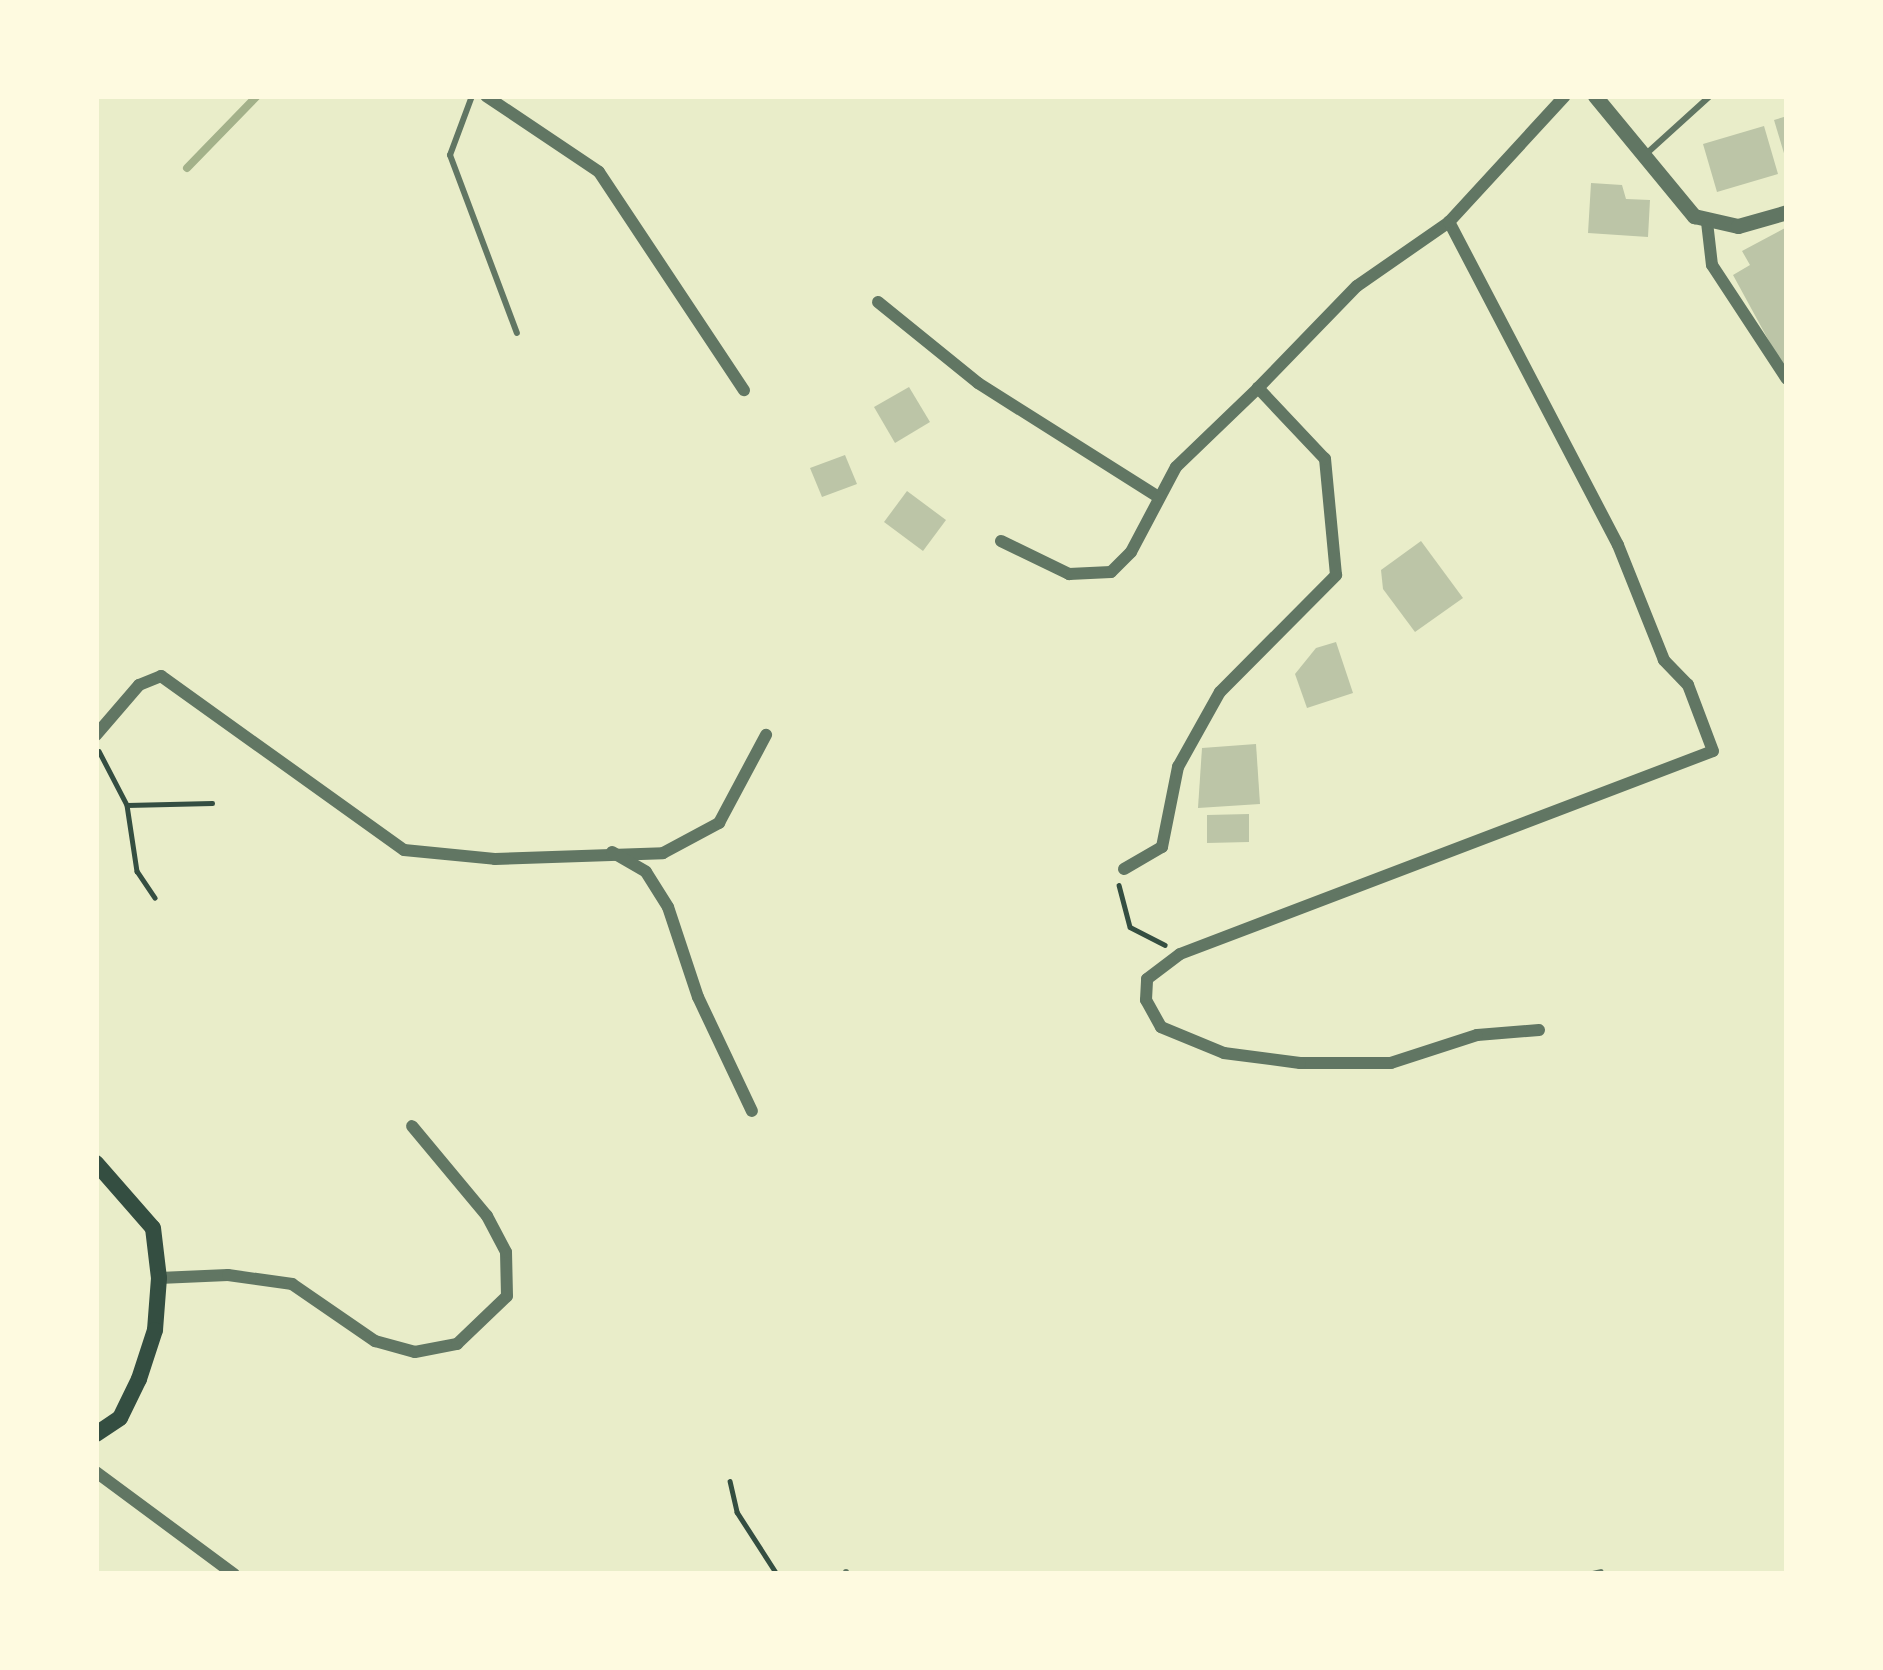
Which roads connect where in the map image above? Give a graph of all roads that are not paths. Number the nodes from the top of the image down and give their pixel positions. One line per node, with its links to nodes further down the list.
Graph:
1 (472, 96): 11 (lane)
2 (486, 96): 14 (street)
3 (1565, 96): 9 (street)
4 (1595, 96): 6 (street)
5 (1710, 96): 6 (lane)
6 (1643, 156): 8 (street)
7 (1787, 212): 8 (street)
8 (1707, 222): 12 (street)
9 (1449, 223): 13 (street); 21 (street)
10 (878, 302): 15 (street)
11 (517, 333)
12 (1787, 379)
13 (1258, 388): 15 (street); 20 (street)
14 (744, 390)
15 (1155, 495): 16 (street)
16 (1000, 542)
17 (96, 735): 19 (street)
18 (766, 735): 19 (street)
19 (611, 852): 22 (street)
20 (1124, 869)
21 (1539, 1030)
22 (752, 1111)
23 (412, 1126): 25 (street)
24 (96, 1163): 25 (main road)
25 (159, 1278): 26 (main road)
26 (96, 1434)
27 (96, 1472): 28 (street)
28 (234, 1574)

